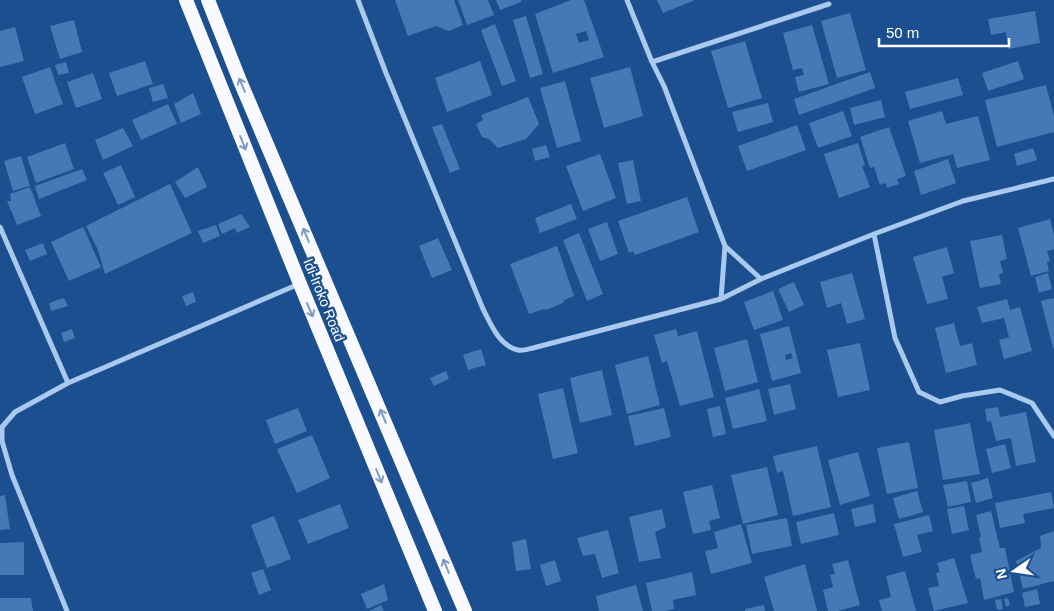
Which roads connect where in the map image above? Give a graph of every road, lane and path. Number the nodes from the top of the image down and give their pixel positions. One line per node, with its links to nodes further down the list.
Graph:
1 (186, 0): 12 (highway, Idi-Iroko Road, one-way to 12)
2 (208, 0): 18 (highway, one-way to 2)
3 (358, 0): 13 (street)
4 (627, 0): 6 (street)
5 (829, 4): 6 (street)
6 (652, 62): 10 (street)
7 (1054, 179): 9 (street)
8 (0, 227): 14 (street)
9 (874, 234): 11 (street); 15 (street)
10 (725, 246): 11 (street); 13 (street)
11 (760, 279): 13 (street)
12 (300, 284): 14 (street); 17 (highway, Idi-Iroko Road, one-way to 17)
13 (721, 299)
14 (68, 383): 16 (street)
15 (1054, 436)
16 (67, 611)
17 (435, 611)
18 (465, 611)

